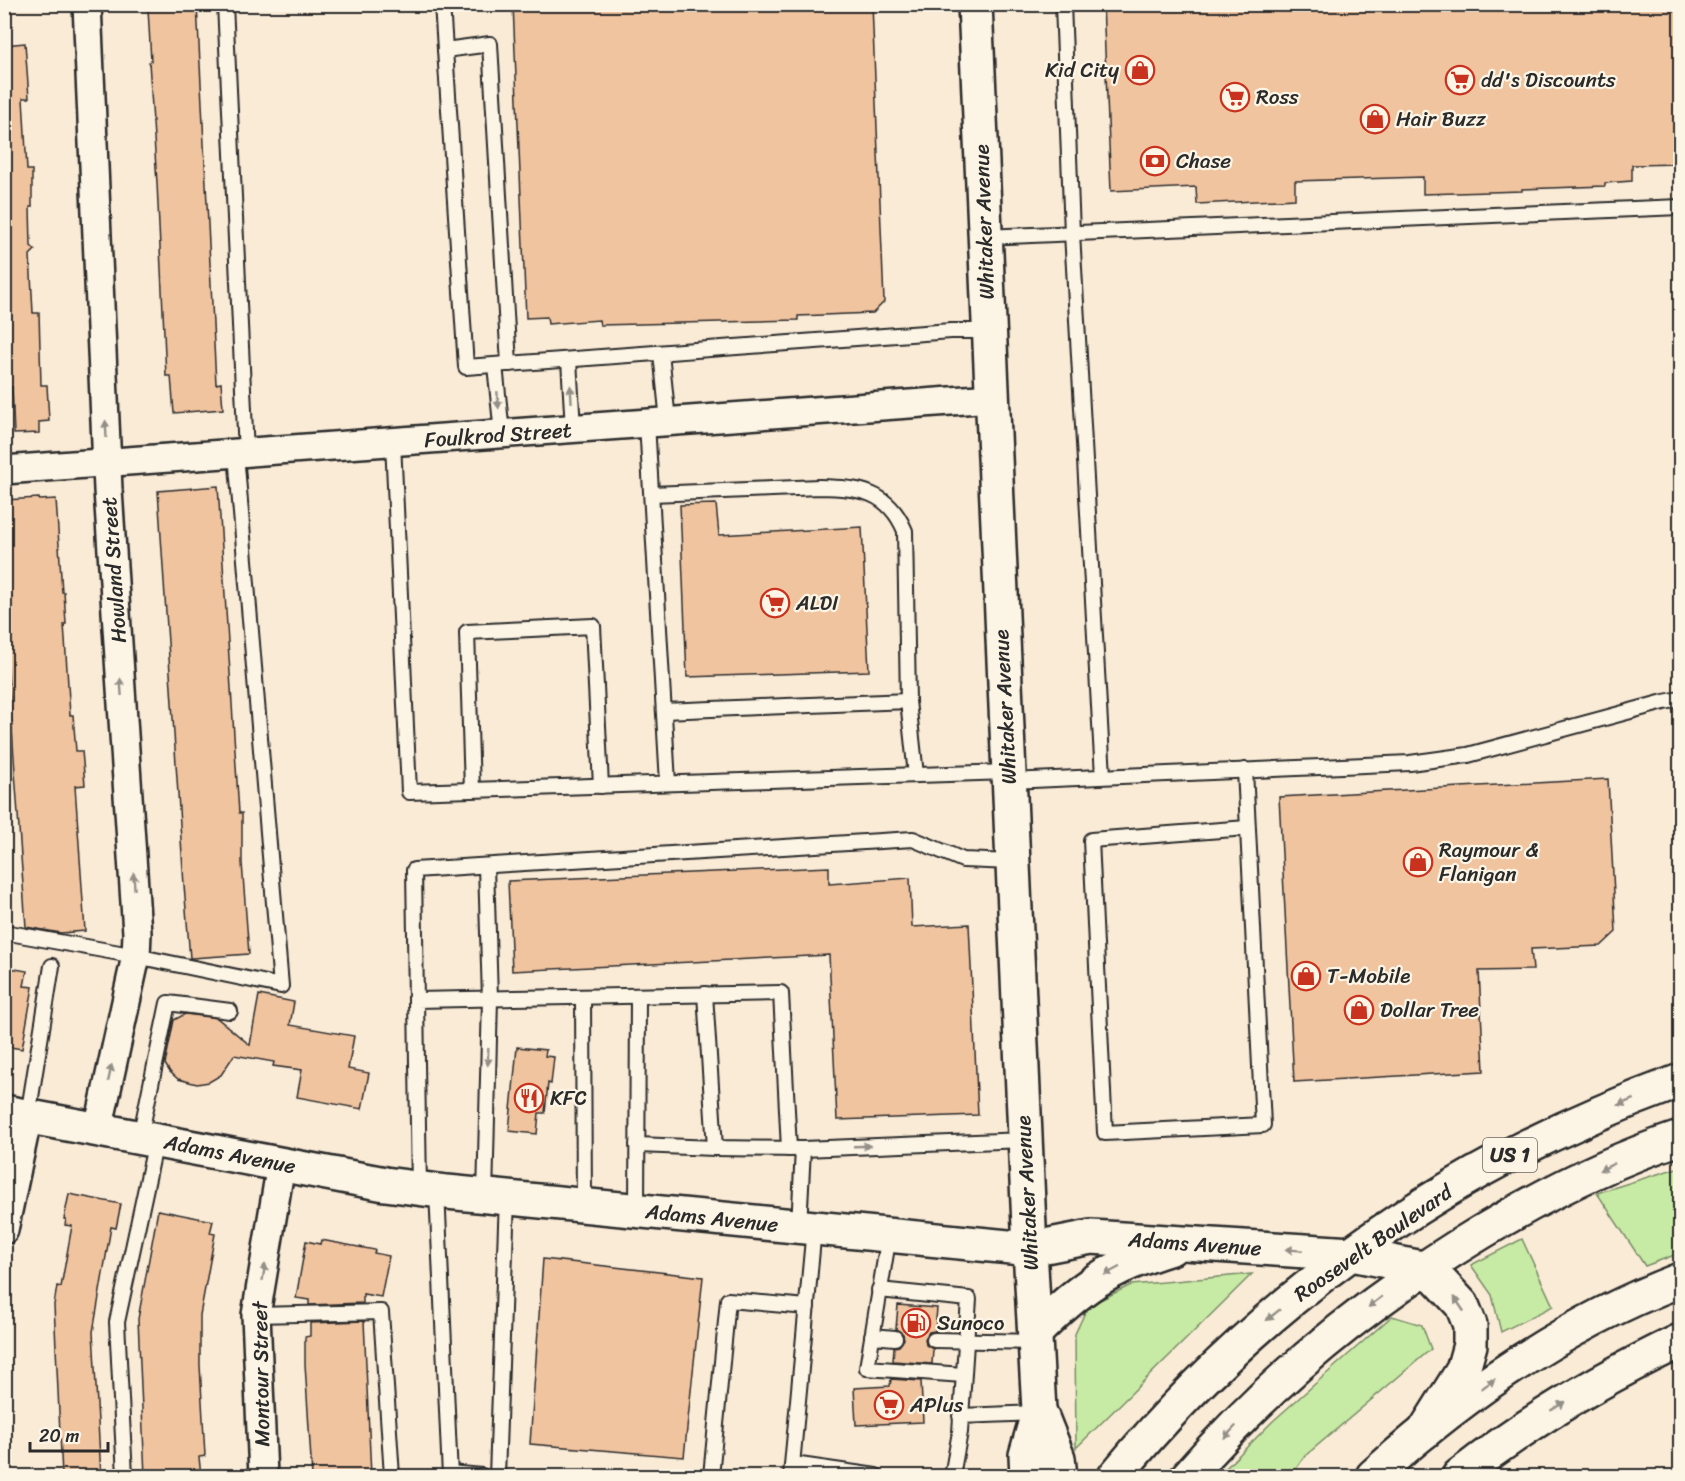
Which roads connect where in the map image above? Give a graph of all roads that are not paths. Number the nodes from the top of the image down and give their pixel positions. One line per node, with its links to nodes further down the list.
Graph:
1 (87, 4): 20 (street, Howland Street, one-way to 1)
2 (225, 4): 19 (lane)
3 (442, 4): 6 (lane)
4 (975, 4): 9 (main road, Whitaker Avenue)
5 (1064, 4): 8 (lane)
6 (445, 50): 13 (lane); 13 (lane)
7 (1680, 207): 8 (lane)
8 (1072, 233): 9 (lane); 29 (lane)
9 (986, 237): 10 (main road, Whitaker Avenue)
10 (989, 331): 11 (lane); 14 (main road, Whitaker Avenue)
11 (661, 353): 12 (lane); 15 (lane)
12 (569, 360): 13 (lane); 16 (lane, one-way to 12)
13 (502, 365): 17 (lane, one-way to 17)
14 (992, 398): 15 (street, Foulkrod Street); 28 (main road, Whitaker Avenue)
15 (658, 422): 16 (street, Foulkrod Street); 22 (lane)
16 (573, 429): 17 (street, Foulkrod Street)
17 (501, 434): 18 (street, Foulkrod Street)
18 (393, 442): 19 (street, Foulkrod Street); 32 (lane)
19 (241, 454): 20 (street, Foulkrod Street); 37 (lane)
20 (108, 463): 21 (street, Foulkrod Street); 37 (street, Howland Street, one-way to 20)
21 (4, 470)
22 (652, 494): 24 (lane); 25 (lane)
23 (1680, 699): 26 (lane)
24 (908, 701): 25 (lane); 27 (lane)
25 (664, 711): 30 (lane)
26 (1245, 770): 29 (lane); 33 (lane)
27 (916, 774): 28 (lane); 30 (lane)
28 (1009, 776): 29 (lane); 34 (main road, Whitaker Avenue)
29 (1103, 776)
30 (668, 783): 31 (lane)
31 (601, 786): 32 (lane); 32 (lane)
32 (472, 790)
33 (1247, 828): 33 (lane)
34 (1012, 862): 35 (lane); 50 (main road, Whitaker Avenue)
35 (486, 866): 42 (lane); 43 (lane)
36 (4, 932): 37 (lane)
37 (135, 956): 47 (street, Howland Street, one-way to 37)
38 (52, 966): 46 (lane)
39 (705, 994): 40 (lane); 52 (lane); 53 (lane)
40 (638, 996): 41 (lane); 51 (lane)
41 (583, 997): 42 (lane); 58 (lane)
42 (490, 999): 43 (lane); 57 (lane, one-way to 57)
43 (416, 1000): 56 (lane)
44 (230, 1011): 48 (lane)
45 (1680, 1080): 65 (main road, Roosevelt Boulevard / US 1, one-way to 65)
46 (16, 1114): 47 (main road, Adams Avenue); 61 (street)
47 (98, 1130): 48 (main road, Adams Avenue)
48 (149, 1138): 55 (main road, Adams Avenue); 83 (lane)
49 (1680, 1138): 66 (main road, US 1, one-way to 66)
50 (1024, 1140): 54 (lane, one-way to 50); 64 (main road, Whitaker Avenue)
51 (637, 1145): 52 (lane); 59 (lane)
52 (715, 1148): 53 (lane)
53 (789, 1149): 54 (lane)
54 (803, 1149): 60 (lane)
55 (281, 1164): 56 (main road, Adams Avenue); 70 (street, Montour Street, one-way to 55)
56 (428, 1189): 57 (main road, Adams Avenue); 82 (lane)
57 (496, 1197): 58 (main road, Adams Avenue); 87 (lane)
58 (584, 1205): 59 (main road, Adams Avenue)
59 (637, 1210): 60 (main road, Adams Avenue)
60 (806, 1227): 62 (main road, Adams Avenue); 69 (lane)
61 (4, 1230)
62 (889, 1235): 64 (main road, Adams Avenue); 68 (lane)
63 (1186, 1243): 64 (main road, Adams Avenue); 65 (main road, Adams Avenue, one-way to 63); 72 (main road, one-way to 72)
64 (1030, 1249): 72 (main road, Whitaker Avenue)
65 (1353, 1254): 66 (main road, Adams Avenue); 93 (main road, Roosevelt Boulevard / US 1, one-way to 93)
66 (1422, 1268): 80 (main road, one-way to 66); 94 (main road, US 1, one-way to 94)
67 (1680, 1280): 80 (main road, one-way to 67)
68 (879, 1290): 71 (lane); 75 (lane)
69 (807, 1307): 81 (lane); 88 (lane)
70 (256, 1315): 84 (street, Montour Street); 85 (lane)
71 (872, 1336): 73 (lane); 77 (lane)
72 (1035, 1337): 75 (lane); 78 (main road, Whitaker Avenue)
73 (895, 1338)
74 (934, 1340): 75 (lane)
75 (966, 1341): 77 (lane)
76 (1680, 1341): 96 (main road, one-way to 76)
77 (963, 1375): 79 (lane)
78 (1039, 1412): 79 (lane); 91 (main road, Whitaker Avenue); 92 (main road, Whitaker Avenue)
79 (960, 1416): 90 (lane)
80 (1424, 1432): 95 (main road)
81 (792, 1470): 89 (lane)
82 (450, 1475): 86 (lane)
83 (125, 1476)
84 (263, 1476)
85 (392, 1476)
86 (482, 1476)
87 (497, 1476)
88 (711, 1476)
89 (876, 1476)
90 (952, 1476)
91 (1028, 1476)
92 (1060, 1476)
93 (1115, 1476)
94 (1188, 1476)
95 (1373, 1476)
96 (1459, 1476)

